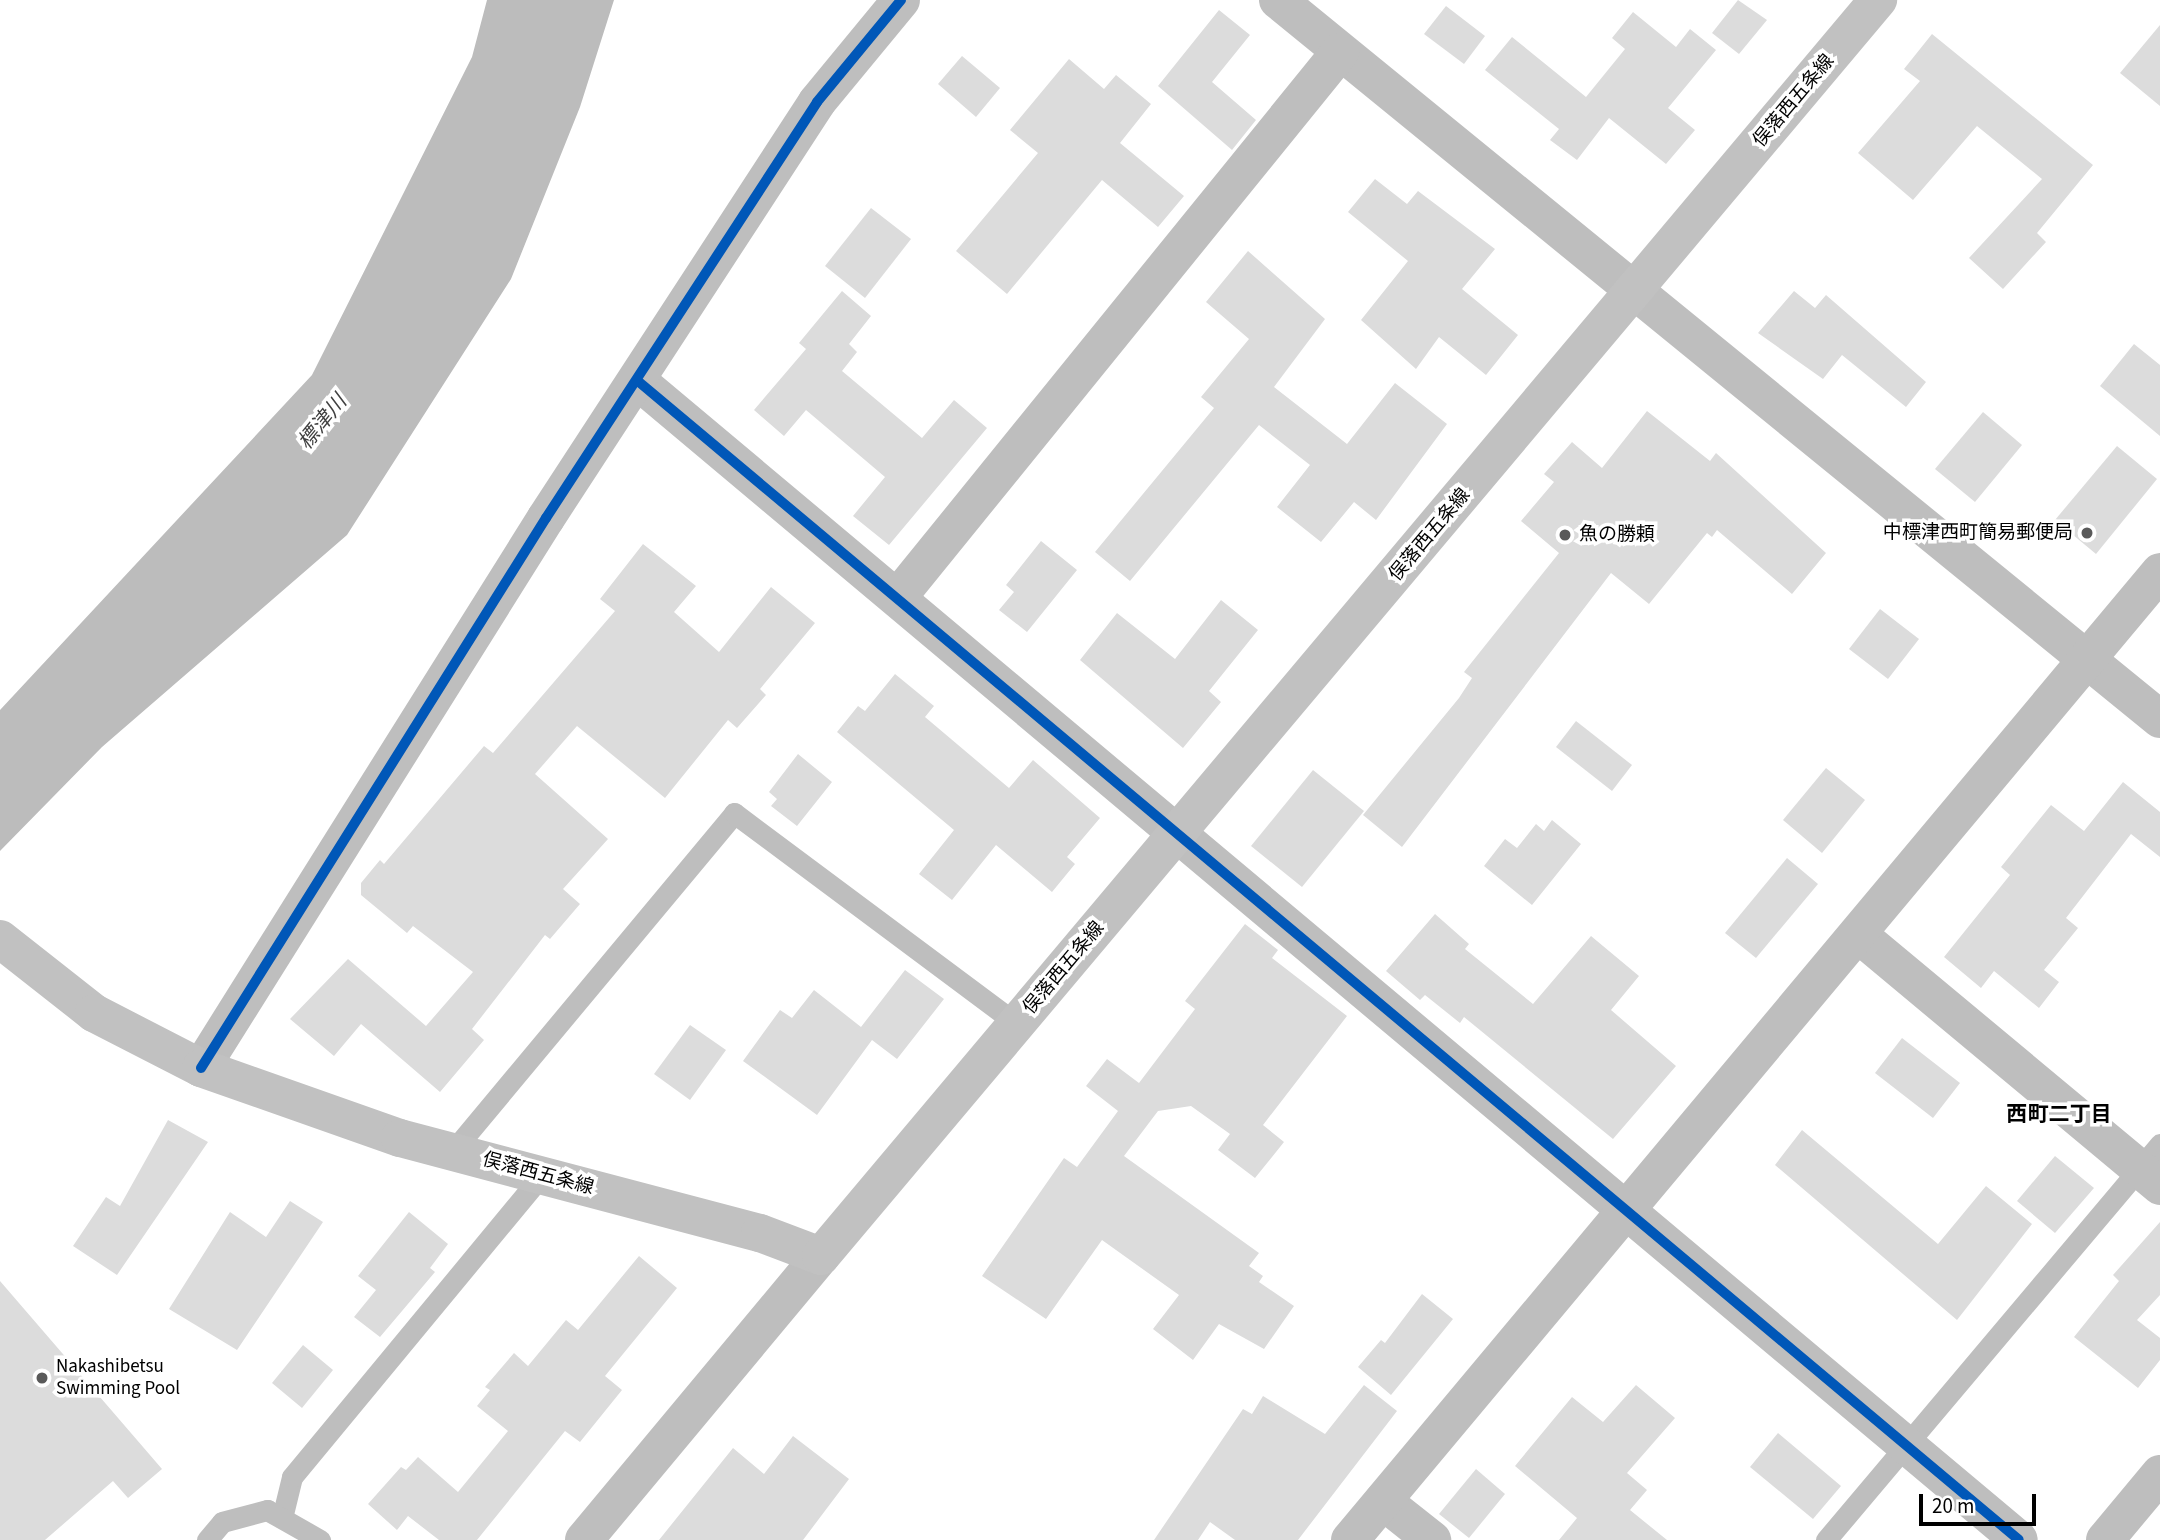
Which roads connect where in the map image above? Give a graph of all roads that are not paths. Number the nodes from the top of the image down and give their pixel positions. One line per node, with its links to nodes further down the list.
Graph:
1 (901, 0): 6 (street)
2 (1278, 0): 4 (street)
3 (1876, 1): 5 (main road, 俣落西五条線)
4 (1340, 52): 5 (street); 8 (street)
5 (1637, 289): 9 (street); 11 (main road, 俣落西五条線)
6 (639, 382): 8 (street); 15 (street)
7 (2160, 572): 9 (street)
8 (898, 597): 11 (street)
9 (2088, 659): 10 (street); 12 (street)
10 (2160, 719)
11 (1179, 832): 14 (main road, 俣落西五条線); 19 (street)
12 (1858, 935): 17 (street); 19 (street)
13 (0, 939): 15 (main road, 俣落西五条線)
14 (1017, 1024): 16 (lane); 20 (main road, 俣落西五条線)
15 (201, 1068): 16 (main road, 俣落西五条線)
16 (452, 1152): 18 (main road, 俣落西五条線)
17 (2153, 1166): 21 (lane)
18 (541, 1175): 20 (main road, 俣落西五条線); 24 (lane)
19 (1625, 1215): 21 (street); 23 (street)
20 (821, 1256): 27 (street)
21 (1905, 1446): 30 (lane); 31 (street)
22 (2160, 1474): 32 (street)
23 (1383, 1501): 28 (street); 29 (street)
24 (282, 1518): 25 (lane); 26 (lane)
25 (207, 1540)
26 (320, 1540)
27 (584, 1540)
28 (1350, 1540)
29 (1432, 1540)
30 (1826, 1540)
31 (2019, 1540)
32 (2105, 1540)

